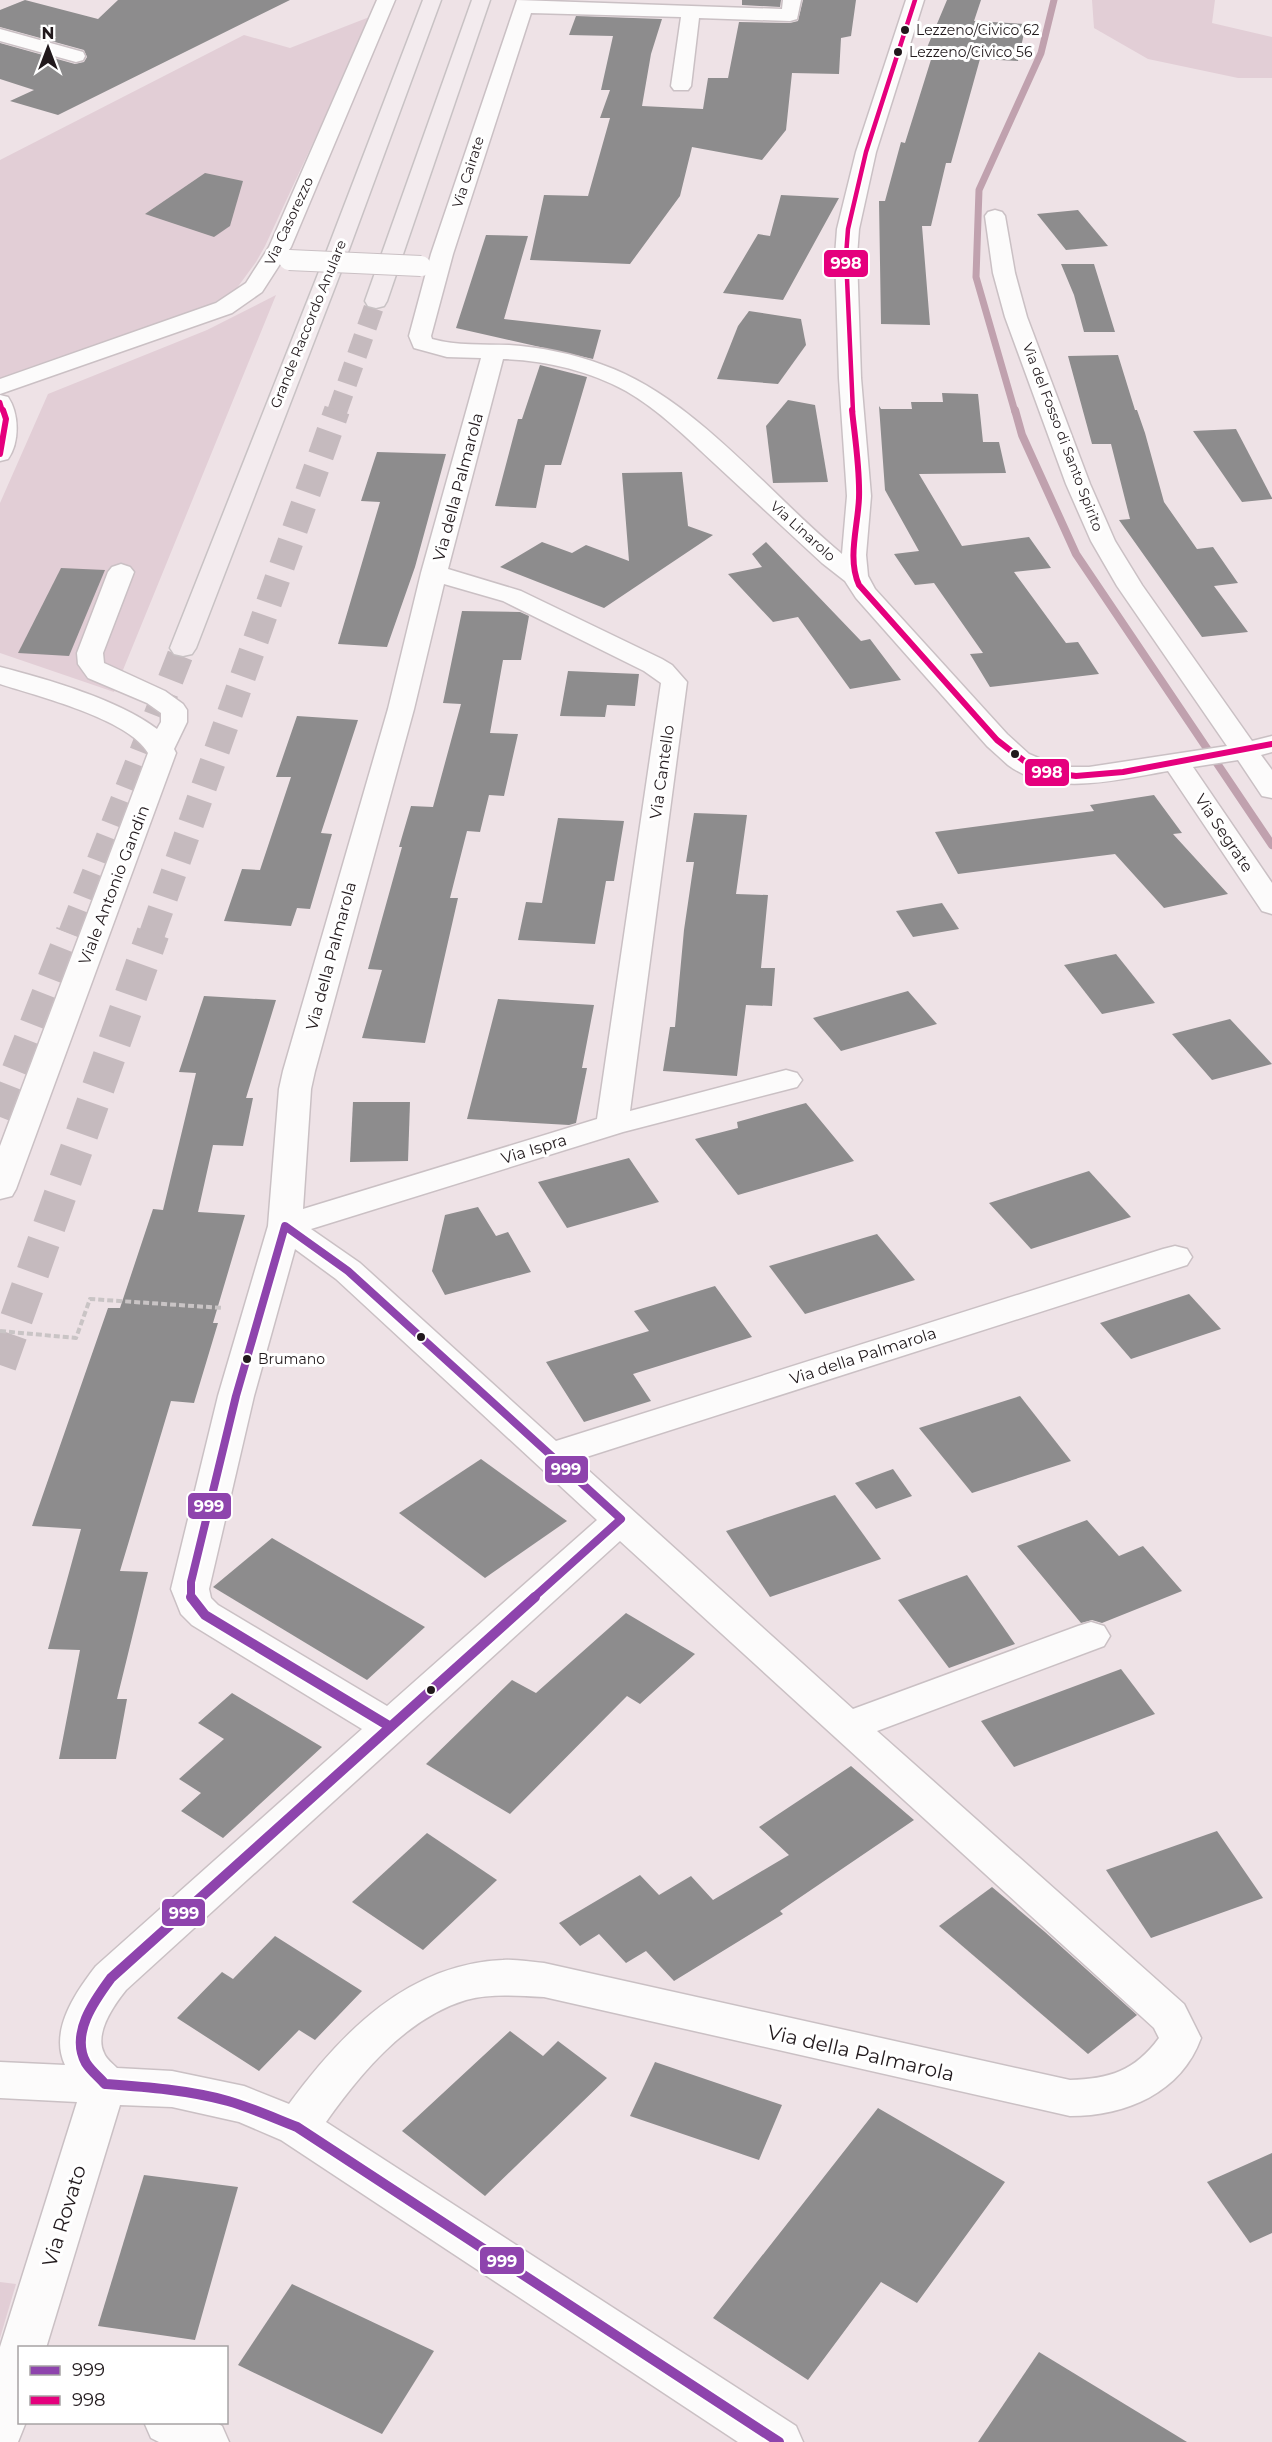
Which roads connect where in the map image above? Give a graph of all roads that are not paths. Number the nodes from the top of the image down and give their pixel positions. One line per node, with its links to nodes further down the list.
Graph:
1 (386, 0): 12 (street, Via Casorezzo)
2 (432, 0): 23 (highway, Grande Raccordo Anulare)
3 (481, 0): 14 (highway)
4 (792, 0): 7 (street)
5 (915, 0): 22 (street)
6 (524, 4): 7 (street); 13 (street, Via Cairate)
7 (691, 12): 10 (street)
8 (0, 36): 9 (street)
9 (75, 56)
10 (681, 86)
11 (995, 216): 27 (street, Via del Fosso di Santo Spirito)
12 (284, 253): 13 (street, bridge); 17 (street, Via Casorezzo)
13 (431, 260): 15 (street, Via Cairate)
14 (376, 301)
15 (425, 344): 16 (street, Via Linarolo)
16 (494, 351): 21 (street, Via della Palmarola); 22 (street, Via Linarolo)
17 (0, 387)
18 (0, 402): 19 (street)
19 (0, 454)
20 (121, 572): 26 (street, Viale Antonio Gandin)
21 (434, 573): 32 (street, Via Cantello); 34 (street, Via della Palmarola)
22 (855, 576): 28 (street, Via Linarolo)
23 (183, 648)
24 (0, 675): 26 (street)
25 (1272, 744): 27 (street, Via Linarolo)
26 (161, 748): 33 (street, Viale Antonio Gandin)
27 (1245, 751): 28 (street, Via Linarolo); 29 (street, Via del Fosso di Santo Spirito)
28 (1176, 762): 30 (street, Via Segrate)
29 (1272, 790)
30 (1272, 905)
31 (786, 1080): 32 (street, Via Ispra)
32 (612, 1125): 34 (street, Via Ispra)
33 (0, 1189)
34 (285, 1226): 36 (street, Via della Palmarola); 39 (street)
35 (1175, 1257): 36 (street, Via della Palmarola)
36 (551, 1455): 37 (street, Via della Palmarola)
37 (621, 1519): 39 (street); 40 (street, Via della Palmarola)
38 (1091, 1636): 40 (street)
39 (389, 1726): 42 (street)
40 (847, 1727): 43 (street, Via della Palmarola)
41 (0, 2080): 42 (street)
42 (105, 2084): 43 (street); 44 (street, Via Rovato)
43 (297, 2127): 49 (street)
44 (24, 2346)
45 (18, 2368): 47 (street)
46 (172, 2424): 48 (street)
47 (0, 2428)
48 (205, 2442)
49 (779, 2442)

